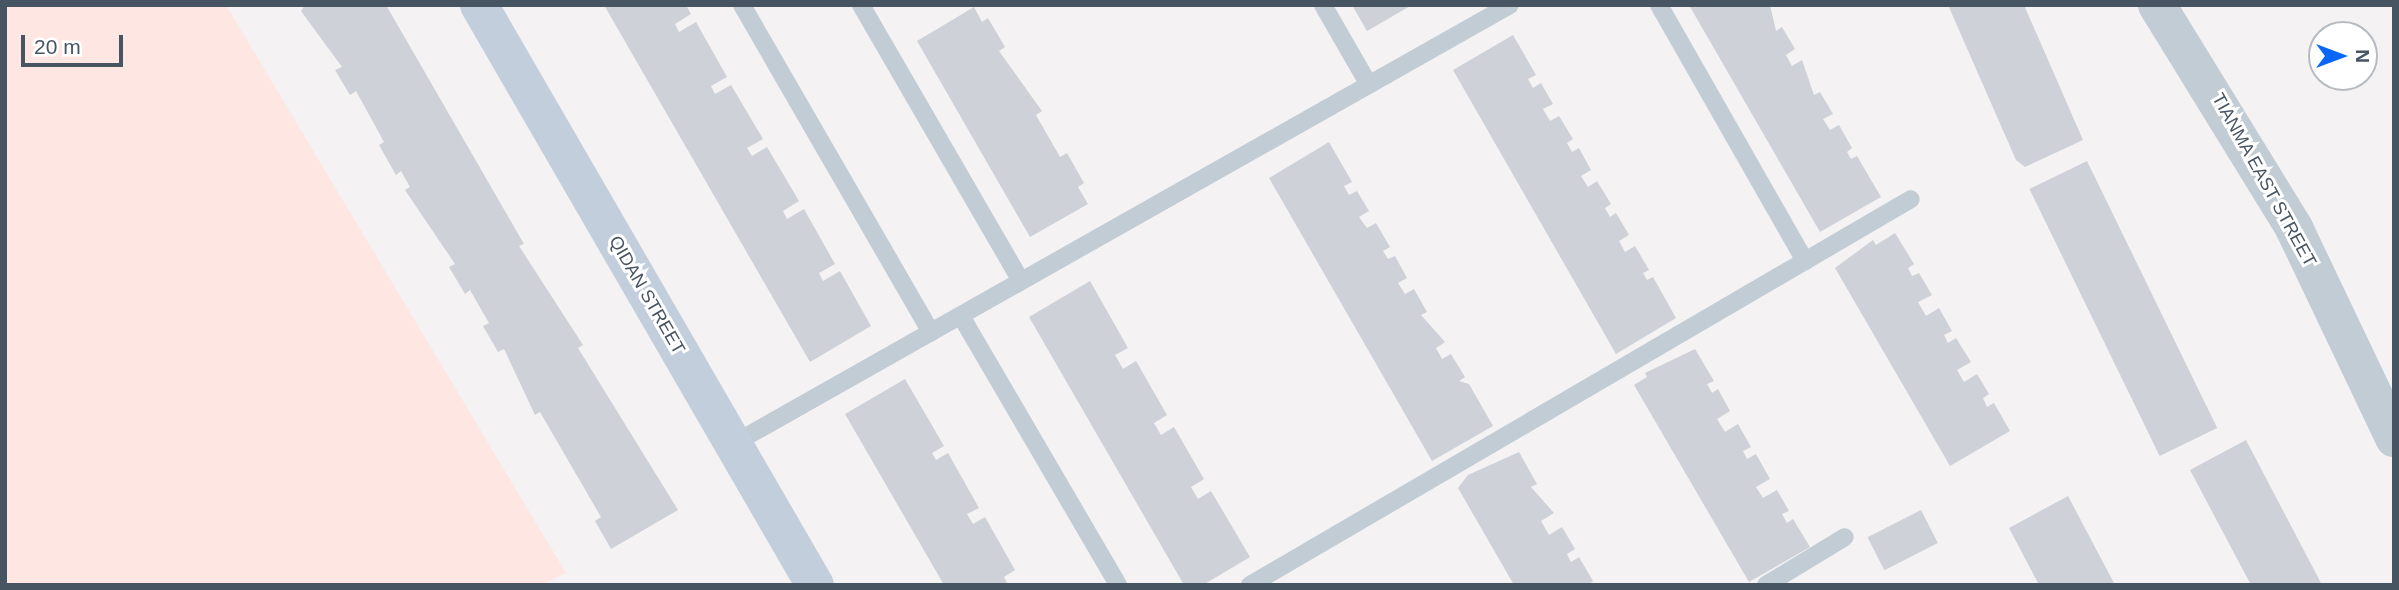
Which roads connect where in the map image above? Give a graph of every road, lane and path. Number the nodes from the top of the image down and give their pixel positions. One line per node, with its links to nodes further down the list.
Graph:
1 (479, 5): 15 (main road, QIDAN STREET)
2 (742, 5): 13 (lane)
3 (861, 5): 11 (lane)
4 (1323, 5): 8 (lane)
5 (1510, 5): 8 (lane)
6 (1659, 5): 10 (lane)
7 (2157, 5): 14 (street, TIANMA EAST STREET)
8 (1369, 85): 11 (lane)
9 (1911, 199): 10 (lane)
10 (1805, 261): 19 (lane)
11 (1021, 281): 12 (lane)
12 (961, 316): 13 (lane); 18 (lane)
13 (931, 332): 15 (lane)
14 (2394, 438)
15 (733, 444): 17 (main road, QIDAN STREET)
16 (1845, 537): 20 (lane)
17 (814, 585)
18 (1118, 585)
19 (1250, 585)
20 (1766, 585)

